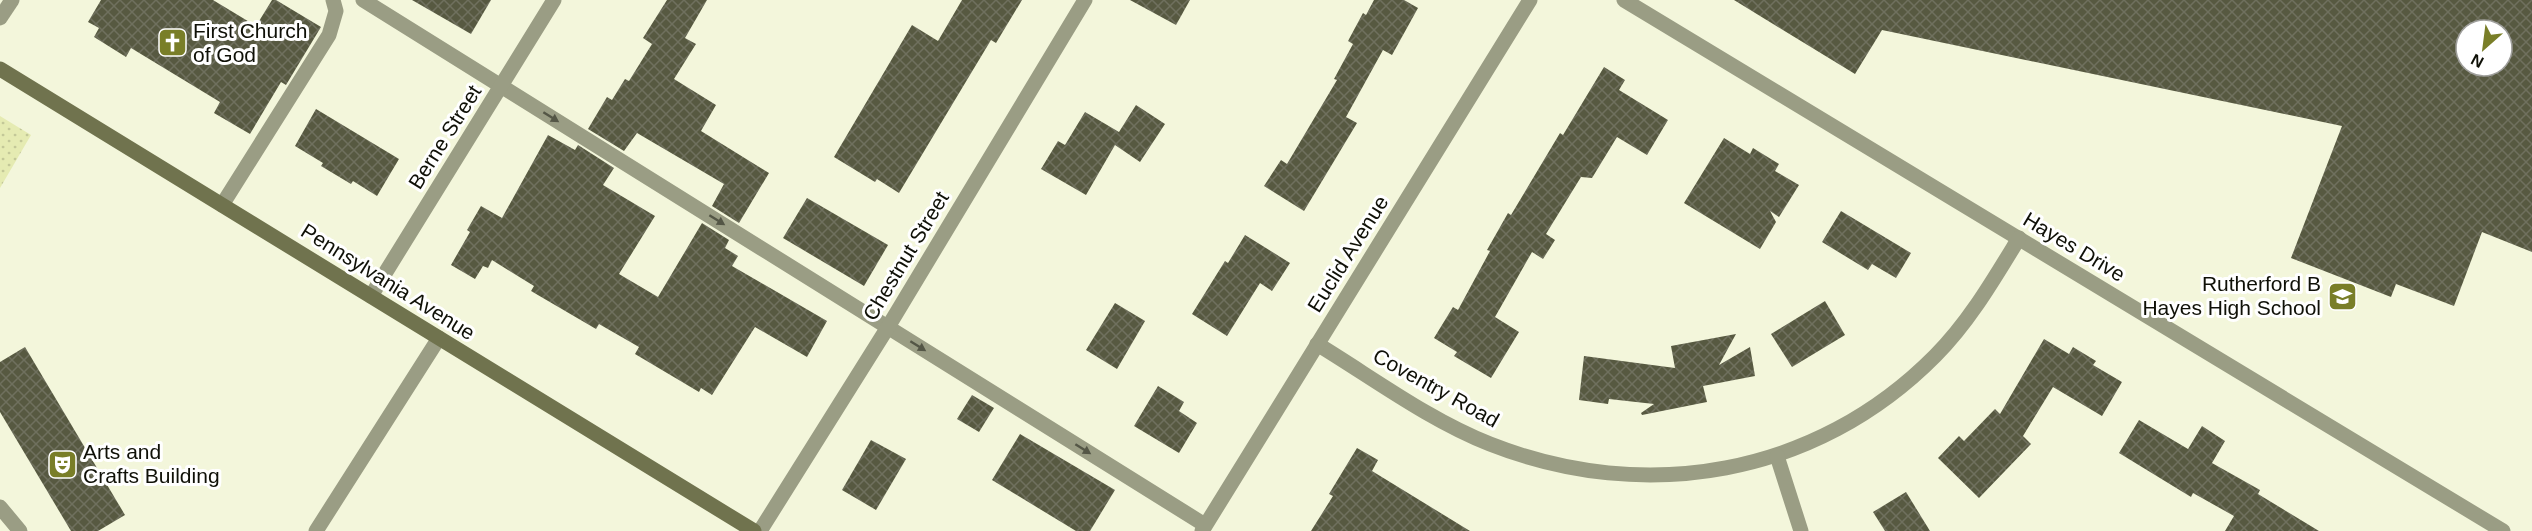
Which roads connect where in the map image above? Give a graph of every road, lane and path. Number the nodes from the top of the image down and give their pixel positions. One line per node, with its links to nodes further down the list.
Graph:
1 (12, 0): 8 (street)
2 (333, 0): 11 (street)
3 (363, 0): 10 (street)
4 (554, 0): 10 (street, Berne Street)
5 (1085, 0): 14 (street, Chestnut Street)
6 (1530, 0): 16 (street, Euclid Avenue)
7 (1624, 0): 12 (street, Hayes Drive)
8 (0, 18)
9 (0, 69): 11 (street, Pennsylvania Avenue)
10 (502, 86): 13 (street, Berne Street); 14 (street, one-way to 14)
11 (222, 205): 13 (street, Pennsylvania Avenue)
12 (2019, 238): 17 (street, Coventry Road); 25 (street, Hayes Drive)
13 (371, 296): 15 (street, Pennsylvania Avenue)
14 (888, 327): 19 (street, one-way to 19); 23 (street, Chestnut Street)
15 (439, 338): 21 (street); 22 (street, Pennsylvania Avenue)
16 (1317, 344): 17 (street, Coventry Road); 19 (street, Euclid Avenue)
17 (1776, 456): 24 (street)
18 (0, 507): 20 (street)
19 (1204, 528)
20 (20, 531)
21 (316, 531)
22 (754, 531)
23 (760, 531)
24 (1801, 531)
25 (2503, 531)

